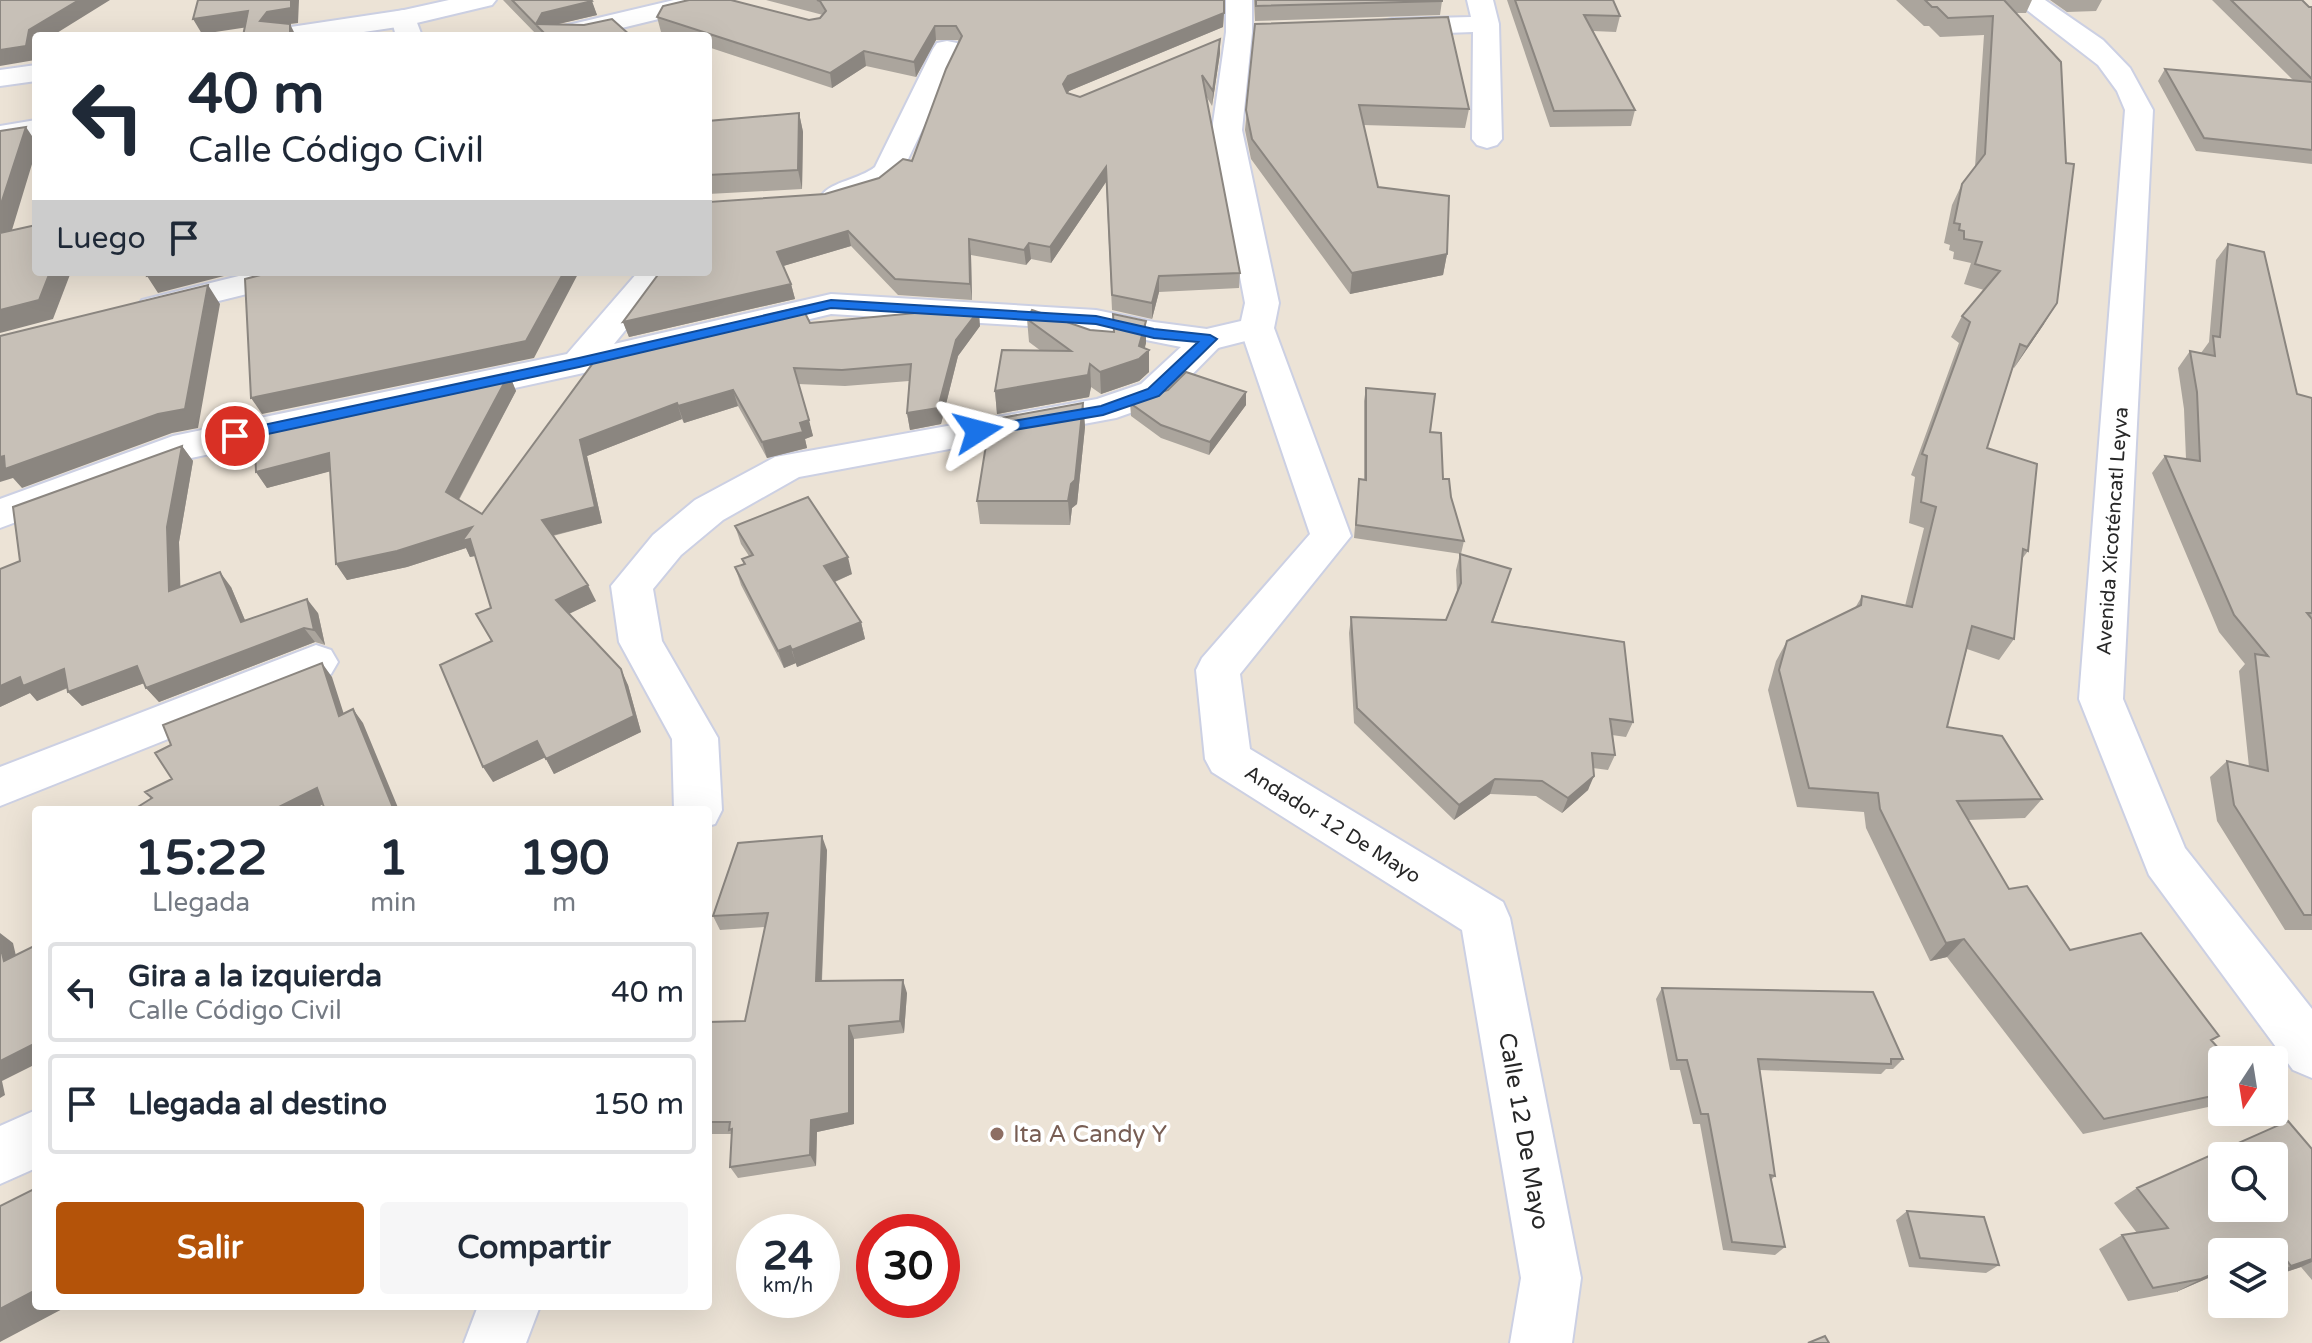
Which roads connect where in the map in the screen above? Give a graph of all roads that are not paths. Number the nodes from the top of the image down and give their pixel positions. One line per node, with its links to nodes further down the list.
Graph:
1 (483, 0): 6 (street)
2 (707, 0): 10 (street)
3 (1239, 0): 11 (street)
4 (2027, 0): 31 (street, Avenida Xicoténcatl Leyva)
5 (1483, 12): 7 (street); 18 (street)
6 (407, 27): 9 (street)
7 (1362, 28)
8 (1270, 31): 11 (street)
9 (339, 32)
10 (573, 32)
11 (1239, 32): 12 (street); 23 (street)
12 (1210, 45)
13 (947, 49): 19 (street)
14 (32, 74): 15 (street)
15 (0, 78)
16 (32, 130): 17 (street)
17 (0, 135)
18 (1487, 139)
19 (813, 198)
20 (279, 276): 22 (street)
21 (653, 276): 25 (street)
22 (118, 316)
23 (1257, 328): 24 (street); 30 (street, Andador 12 De Mayo)
24 (1210, 339): 25 (street); 29 (street)
25 (579, 363): 26 (street)
26 (0, 514)
27 (316, 662): 28 (street)
28 (0, 787)
29 (698, 806)
30 (1485, 918): 36 (street, Calle 12 De Mayo)
31 (2312, 1052)
32 (32, 1140): 33 (street)
33 (0, 1156)
34 (507, 1310): 35 (street)
35 (495, 1343)
36 (1541, 1343)

